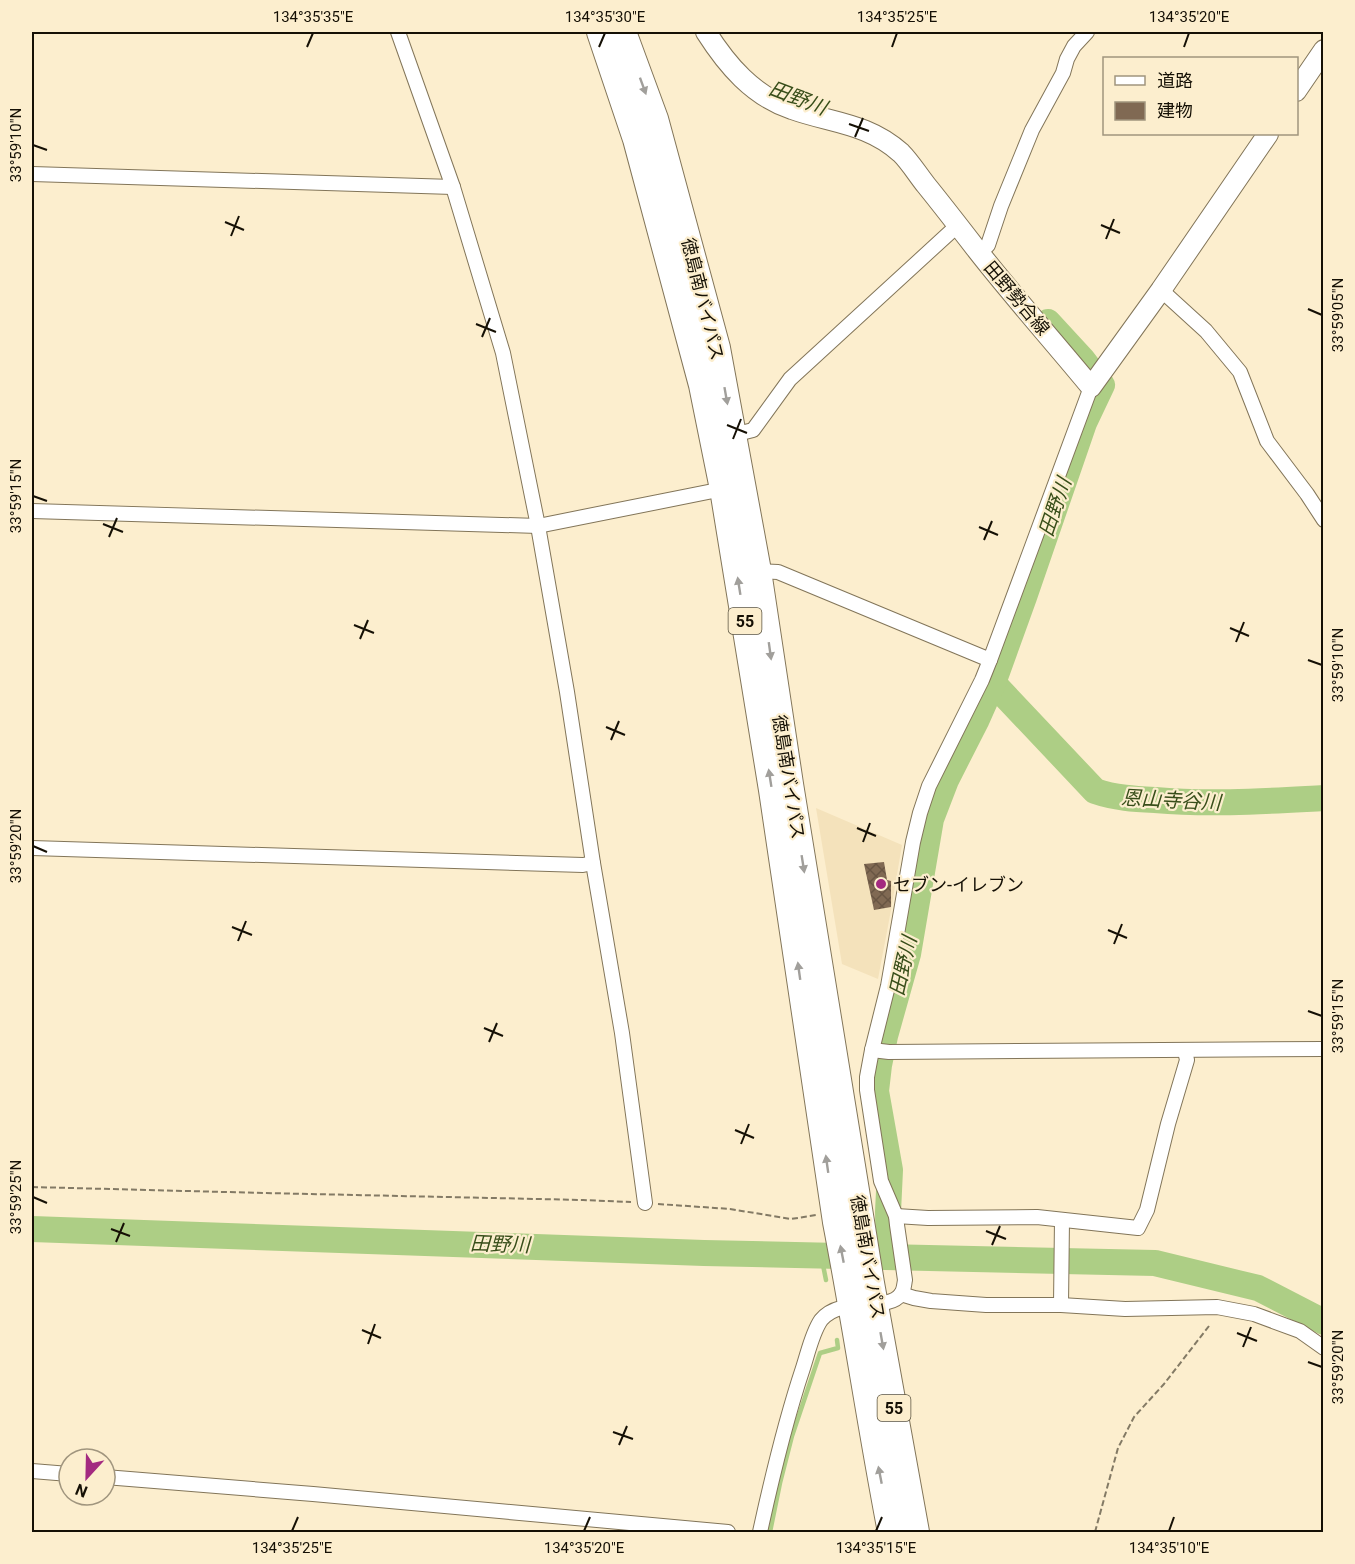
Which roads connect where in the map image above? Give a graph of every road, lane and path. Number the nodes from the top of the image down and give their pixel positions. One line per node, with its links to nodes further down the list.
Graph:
1 (398, 32): 10 (street)
2 (600, 32): 16 (highway, 徳島南バイパス / 55)
3 (623, 32): 15 (highway, 徳島南バイパス / 55, one-way to 15)
4 (706, 32): 11 (main road, 田野勢合線)
5 (1087, 32): 12 (street)
6 (1323, 50): 7 (main road)
7 (1298, 88)
8 (1267, 135): 13 (main road)
9 (32, 174): 10 (street)
10 (453, 187): 19 (street)
11 (958, 225): 12 (main road, 田野勢合線); 15 (street)
12 (983, 250): 14 (main road, 田野勢合線)
13 (1161, 290): 14 (main road); 18 (street)
14 (1091, 387): 21 (street)
15 (733, 435): 20 (highway, 徳島南バイパス / 55)
16 (723, 489): 19 (street); 29 (highway, 徳島南バイパス / 55, one-way to 16)
17 (32, 511): 19 (street)
18 (1323, 520)
19 (538, 526): 23 (street)
20 (758, 571): 21 (street); 33 (highway, 徳島南バイパス / 55, one-way to 33)
21 (990, 660): 26 (street)
22 (32, 848): 23 (street)
23 (593, 863): 28 (street)
24 (1323, 1049): 25 (street)
25 (1185, 1051): 26 (street); 31 (street)
26 (879, 1052): 30 (street)
27 (32, 1186): 28 (path)
28 (645, 1203): 29 (path)
29 (835, 1218): 33 (highway, 徳島南バイパス / 55, one-way to 29)
30 (897, 1220): 31 (street); 32 (street)
31 (1062, 1226): 34 (street)
32 (903, 1287): 33 (street); 34 (street)
33 (862, 1295): 41 (street); 42 (highway, 徳島南バイパス / 55, one-way to 33); 43 (highway, 徳島南バイパス / 55, one-way to 43)
34 (1061, 1300): 36 (street)
35 (1209, 1326): 44 (path)
36 (1323, 1348)
37 (32, 1471): 38 (street)
38 (57, 1473)
39 (117, 1478): 40 (street)
40 (728, 1533)
41 (760, 1533)
42 (891, 1533)
43 (916, 1533)
44 (1095, 1533)

